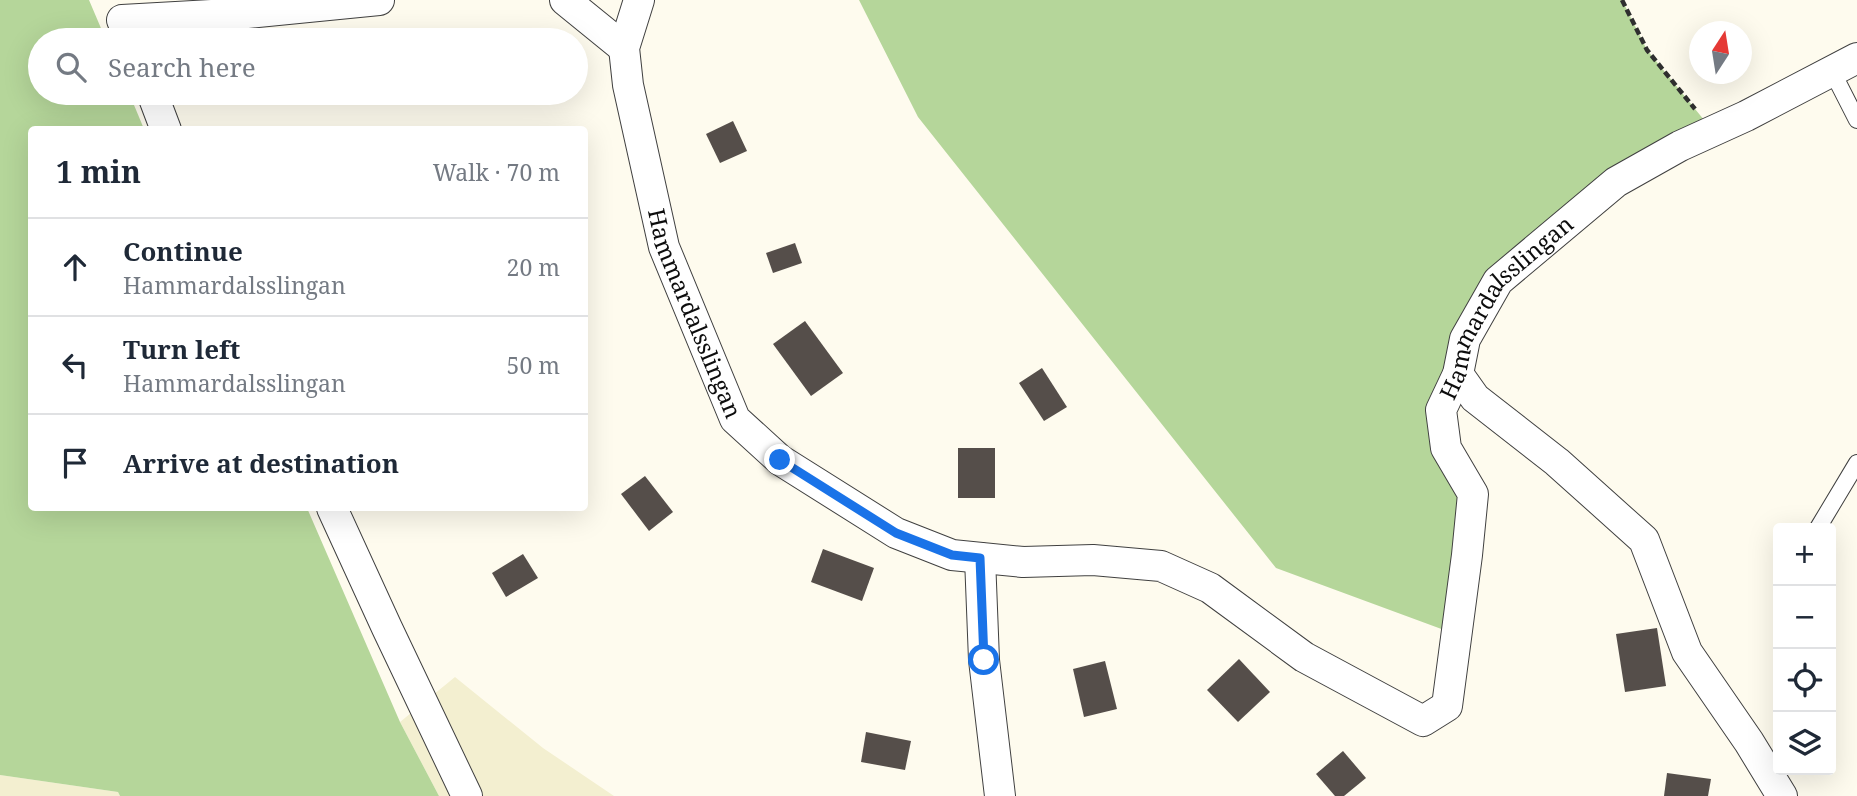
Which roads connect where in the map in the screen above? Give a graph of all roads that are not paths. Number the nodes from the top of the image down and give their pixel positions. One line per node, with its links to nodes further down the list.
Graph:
1 (379, 0): 4 (street)
2 (565, 0): 5 (street)
3 (639, 0): 5 (street, Hammardalsslingan)
4 (122, 20)
5 (624, 48): 14 (street, Hammardalsslingan)
6 (1844, 65): 8 (lane); 10 (street, Hammardalsslingan)
7 (157, 105): 9 (street)
8 (1857, 120)
9 (164, 126)
10 (1458, 374): 14 (street, Hammardalsslingan); 17 (street)
11 (1857, 463): 13 (lane)
12 (333, 511): 15 (street)
13 (1821, 523)
14 (980, 558): 16 (street)
15 (467, 796)
16 (1000, 796)
17 (1782, 796)

